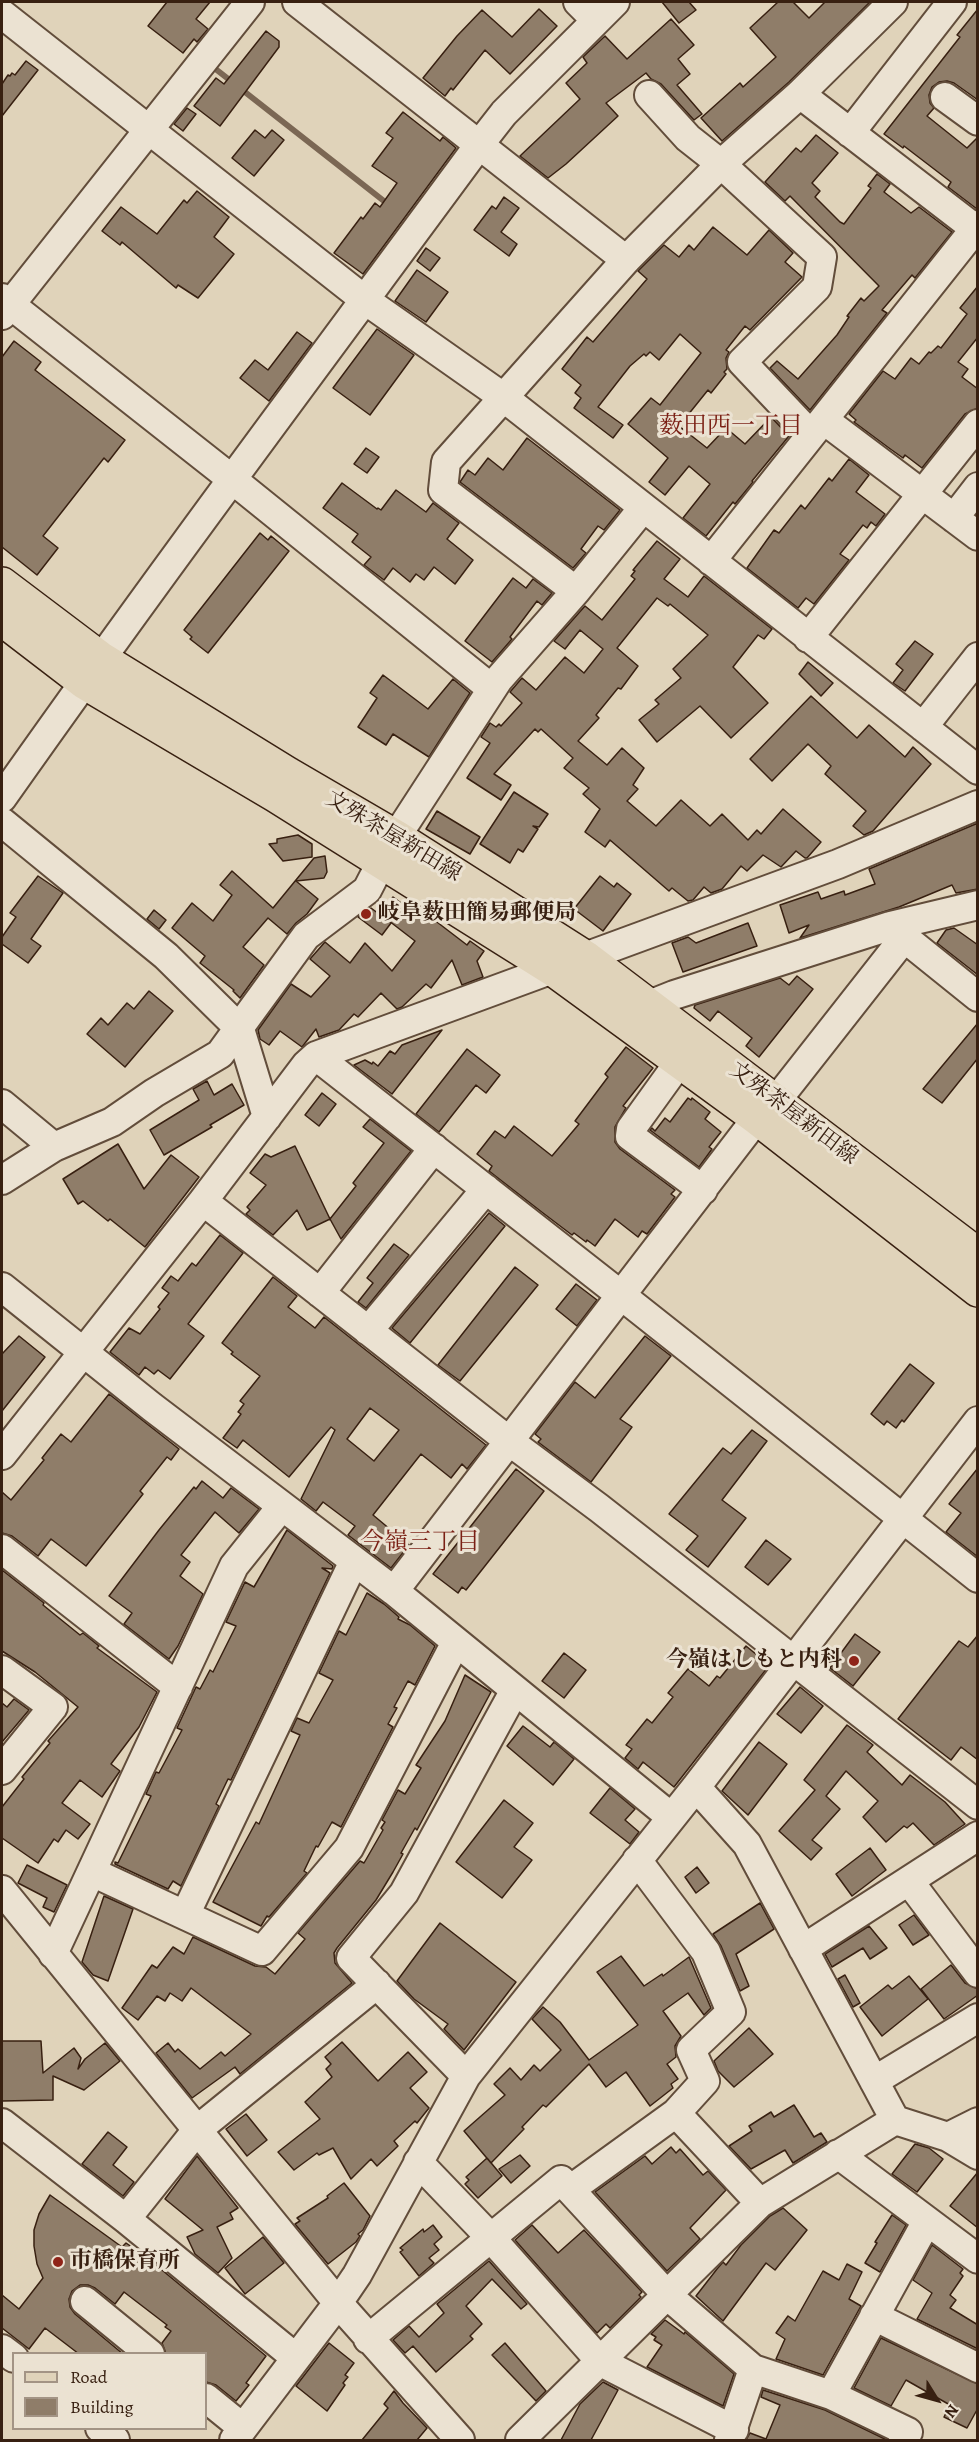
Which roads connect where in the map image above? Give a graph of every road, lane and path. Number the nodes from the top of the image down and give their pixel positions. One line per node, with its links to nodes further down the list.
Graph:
1 (250, 2): 11 (street)
2 (297, 2): 13 (street)
3 (952, 2): 12 (street)
4 (878, 7): 7 (street)
5 (596, 8): 13 (street)
6 (2, 14): 11 (street)
7 (800, 94): 12 (street); 14 (street)
8 (649, 95): 14 (street)
9 (945, 97): 10 (street)
10 (978, 121)
11 (148, 130): 17 (street); 18 (street)
12 (850, 133): 15 (street)
13 (479, 145): 16 (street); 17 (street)
14 (721, 164): 16 (street); 21 (street)
15 (976, 228): 21 (street)
16 (626, 260): 19 (street)
17 (365, 300): 19 (street); 22 (street)
18 (4, 310): 22 (street)
19 (503, 397): 25 (street); 30 (street)
20 (978, 424): 24 (street)
21 (818, 427): 24 (street); 28 (street)
22 (228, 487): 34 (street); 35 (street)
23 (978, 488): 26 (street)
24 (922, 494): 26 (street); 32 (street)
25 (643, 508): 28 (street); 30 (street)
26 (954, 518): 27 (street)
27 (978, 536)
28 (711, 561): 32 (street)
29 (2, 584): 34 (main road, 文殊茶屋新田線)
30 (576, 591): 35 (street)
31 (2, 619): 34 (main road, 文殊茶屋新田線)
32 (808, 638): 36 (street)
33 (978, 657): 36 (street)
34 (92, 670): 38 (street); 41 (main road, 文殊茶屋新田線)
35 (492, 689): 41 (street)
36 (923, 727): 37 (street)
37 (978, 770)
38 (2, 798)
39 (978, 806): 44 (street)
40 (2, 822): 48 (street)
41 (389, 849): 44 (main road, 文殊茶屋新田線); 45 (main road, 文殊茶屋新田線); 48 (street)
42 (978, 905): 43 (street)
43 (897, 932): 46 (street); 47 (street); 53 (street)
44 (586, 958): 45 (street); 47 (main road, 文殊茶屋新田線)
45 (554, 970): 49 (street); 50 (main road, 文殊茶屋新田線)
46 (978, 997)
47 (649, 1005): 53 (main road, 文殊茶屋新田線)
48 (240, 1029): 51 (street); 55 (street)
49 (311, 1060): 51 (street); 54 (street); 56 (street)
50 (680, 1061): 53 (main road, 文殊茶屋新田線); 59 (street)
51 (252, 1071): 54 (street)
52 (2, 1104): 55 (street)
53 (767, 1109): 59 (street); 61 (main road, 文殊茶屋新田線); 63 (main road, 文殊茶屋新田線)
54 (267, 1117): 60 (street)
55 (54, 1147): 57 (street)
56 (434, 1148): 58 (street); 64 (street)
57 (2, 1180)
58 (486, 1189): 65 (street); 66 (street)
59 (703, 1190): 65 (street)
60 (203, 1201): 64 (street); 67 (street)
61 (978, 1255)
62 (2, 1287): 67 (street)
63 (978, 1290)
64 (320, 1293): 66 (street)
65 (622, 1296): 69 (street); 72 (street)
66 (368, 1331): 69 (street)
67 (83, 1351): 70 (street); 71 (street)
68 (978, 1421): 72 (street)
69 (508, 1442): 76 (street); 78 (street)
70 (2, 1455)
71 (282, 1506): 74 (street); 80 (street)
72 (902, 1519): 75 (street); 78 (street)
73 (2, 1549): 80 (street)
74 (354, 1561): 76 (street); 91 (street)
75 (978, 1578)
76 (394, 1591): 77 (street)
77 (456, 1642): 81 (street); 91 (street)
78 (791, 1661): 83 (street); 84 (street)
79 (2, 1670): 82 (street)
80 (178, 1687): 88 (street)
81 (515, 1690): 85 (street); 95 (street)
82 (2, 1770)
83 (696, 1788): 85 (street); 92 (street)
84 (978, 1805)
85 (671, 1817): 87 (street)
86 (978, 1836): 89 (street)
87 (637, 1860): 97 (street); 99 (street)
88 (92, 1872): 91 (street); 93 (street)
89 (909, 1881): 92 (street); 94 (street)
90 (2, 1890): 93 (street)
91 (185, 1915)
92 (803, 1949): 98 (street)
93 (53, 1954): 103 (street)
94 (978, 1973)
95 (377, 1984): 97 (street); 103 (street)
96 (978, 2018): 98 (street)
97 (466, 2076): 107 (street)
98 (874, 2081): 100 (street)
99 (676, 2113): 108 (street); 109 (street)
100 (895, 2120): 104 (street); 105 (street)
101 (978, 2122): 104 (street)
102 (2, 2123): 110 (street)
103 (197, 2130): 110 (street); 116 (street)
104 (948, 2138): 106 (street)
105 (838, 2154): 109 (street); 111 (street)
106 (978, 2155)
107 (418, 2162): 112 (street); 116 (street)
108 (570, 2189): 112 (street); 114 (street)
109 (760, 2203): 114 (street)
110 (126, 2219): 120 (street)
111 (927, 2221): 113 (street); 117 (street)
112 (491, 2238): 118 (street); 121 (street)
113 (978, 2259)
114 (668, 2295): 121 (street); 123 (street)
115 (85, 2301): 119 (street)
116 (338, 2303): 118 (street); 120 (street)
117 (874, 2316): 122 (street); 124 (street)
118 (368, 2339): 130 (street)
119 (148, 2352)
120 (296, 2358): 127 (street)
121 (601, 2362): 128 (street); 131 (street)
122 (978, 2368)
123 (753, 2369): 124 (street); 128 (street)
124 (831, 2395): 132 (street)
125 (207, 2399): 127 (street)
126 (102, 2430): 129 (street)
127 (238, 2434)
128 (731, 2435)
129 (115, 2440)
130 (460, 2440)
131 (519, 2440)
132 (903, 2440)

